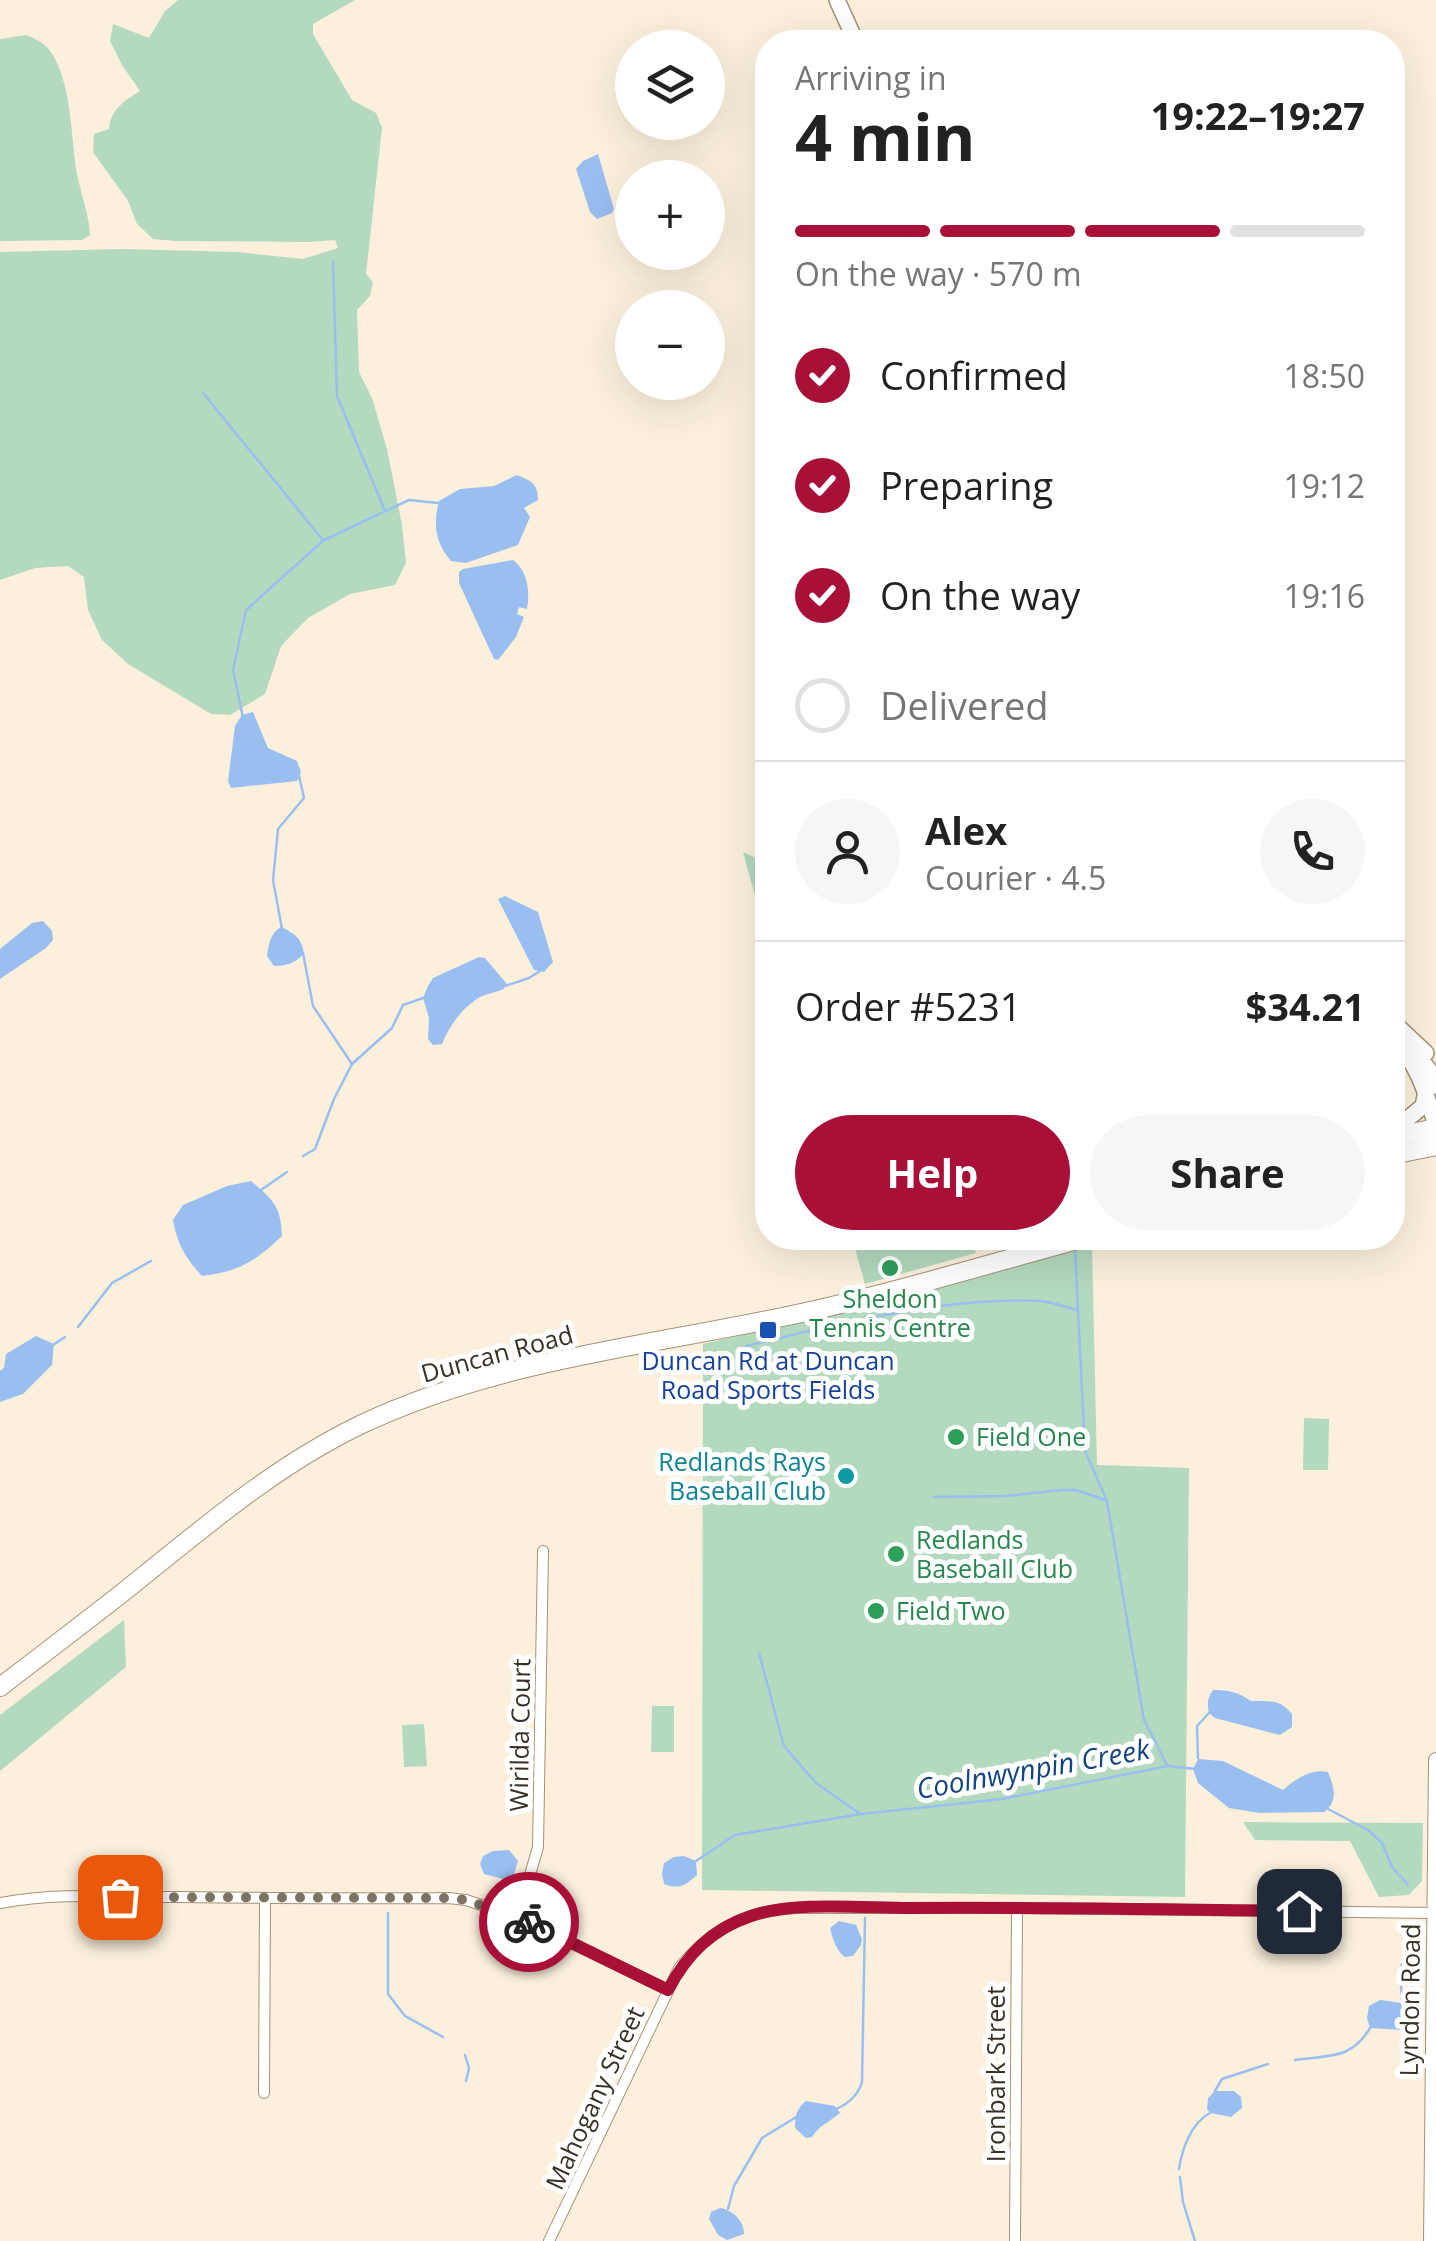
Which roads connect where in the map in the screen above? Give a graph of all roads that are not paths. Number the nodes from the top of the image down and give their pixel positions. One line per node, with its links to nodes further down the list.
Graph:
1 (837, 0): 2 (main road)
2 (851, 30)
3 (1405, 1036): 6 (main road)
4 (1405, 1040): 7 (main road)
5 (1405, 1053): 7 (main road)
6 (1436, 1066)
7 (1431, 1088): 8 (main road); 9 (main road)
8 (1405, 1122)
9 (1436, 1127): 10 (highway)
10 (1405, 1132)
11 (1436, 1146): 12 (highway)
12 (1405, 1152)
13 (1039, 1250): 15 (highway, Duncan Road)
14 (543, 1551): 21 (street, Wirilda Court)
15 (0, 1687)
16 (1436, 1760): 20 (main road, Lyndon Road)
17 (265, 1898): 18 (street); 21 (street); 23 (street)
18 (0, 1903)
19 (1017, 1908): 20 (street, Mahogany Street); 22 (street, Mahogany Street); 25 (street, Ironbark Street)
20 (1436, 1913): 26 (main road, Lyndon Road)
21 (518, 1917): 22 (street)
22 (668, 1990): 24 (street, Mahogany Street)
23 (264, 2093)
24 (550, 2241)
25 (1015, 2241)
26 (1432, 2241)

